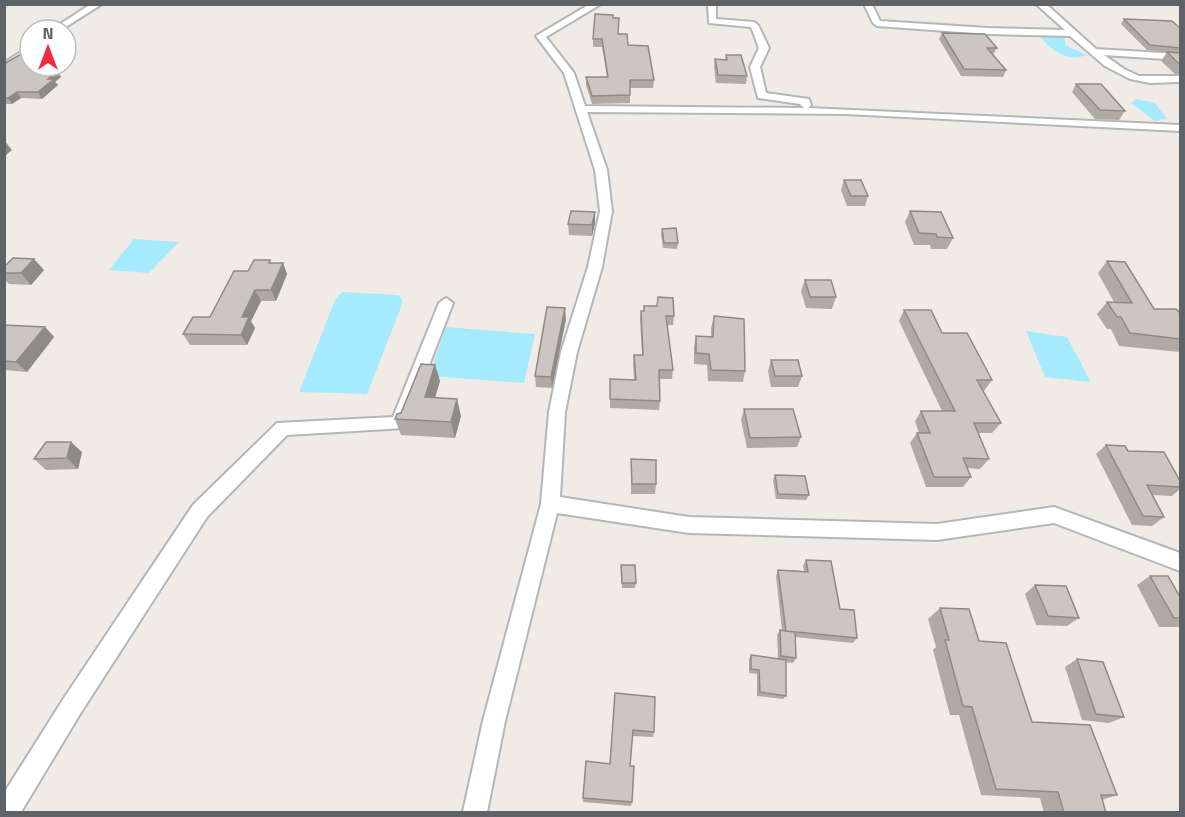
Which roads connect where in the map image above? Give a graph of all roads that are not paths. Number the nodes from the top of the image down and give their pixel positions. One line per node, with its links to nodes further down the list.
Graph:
1 (98, 4): 6 (street)
2 (597, 4): 13 (street)
3 (712, 4): 14 (street)
4 (868, 4): 7 (street)
5 (1040, 4): 7 (street)
6 (73, 18)
7 (1075, 33): 8 (street)
8 (1094, 52): 9 (street); 12 (street)
9 (1180, 57)
10 (18, 58): 11 (street)
11 (4, 68)
12 (1180, 79)
13 (581, 110): 14 (street); 17 (street)
14 (808, 111): 15 (street)
15 (1180, 128)
16 (446, 303): 19 (street)
17 (550, 504): 18 (street); 20 (street)
18 (1180, 561)
19 (7, 813)
20 (475, 813)

